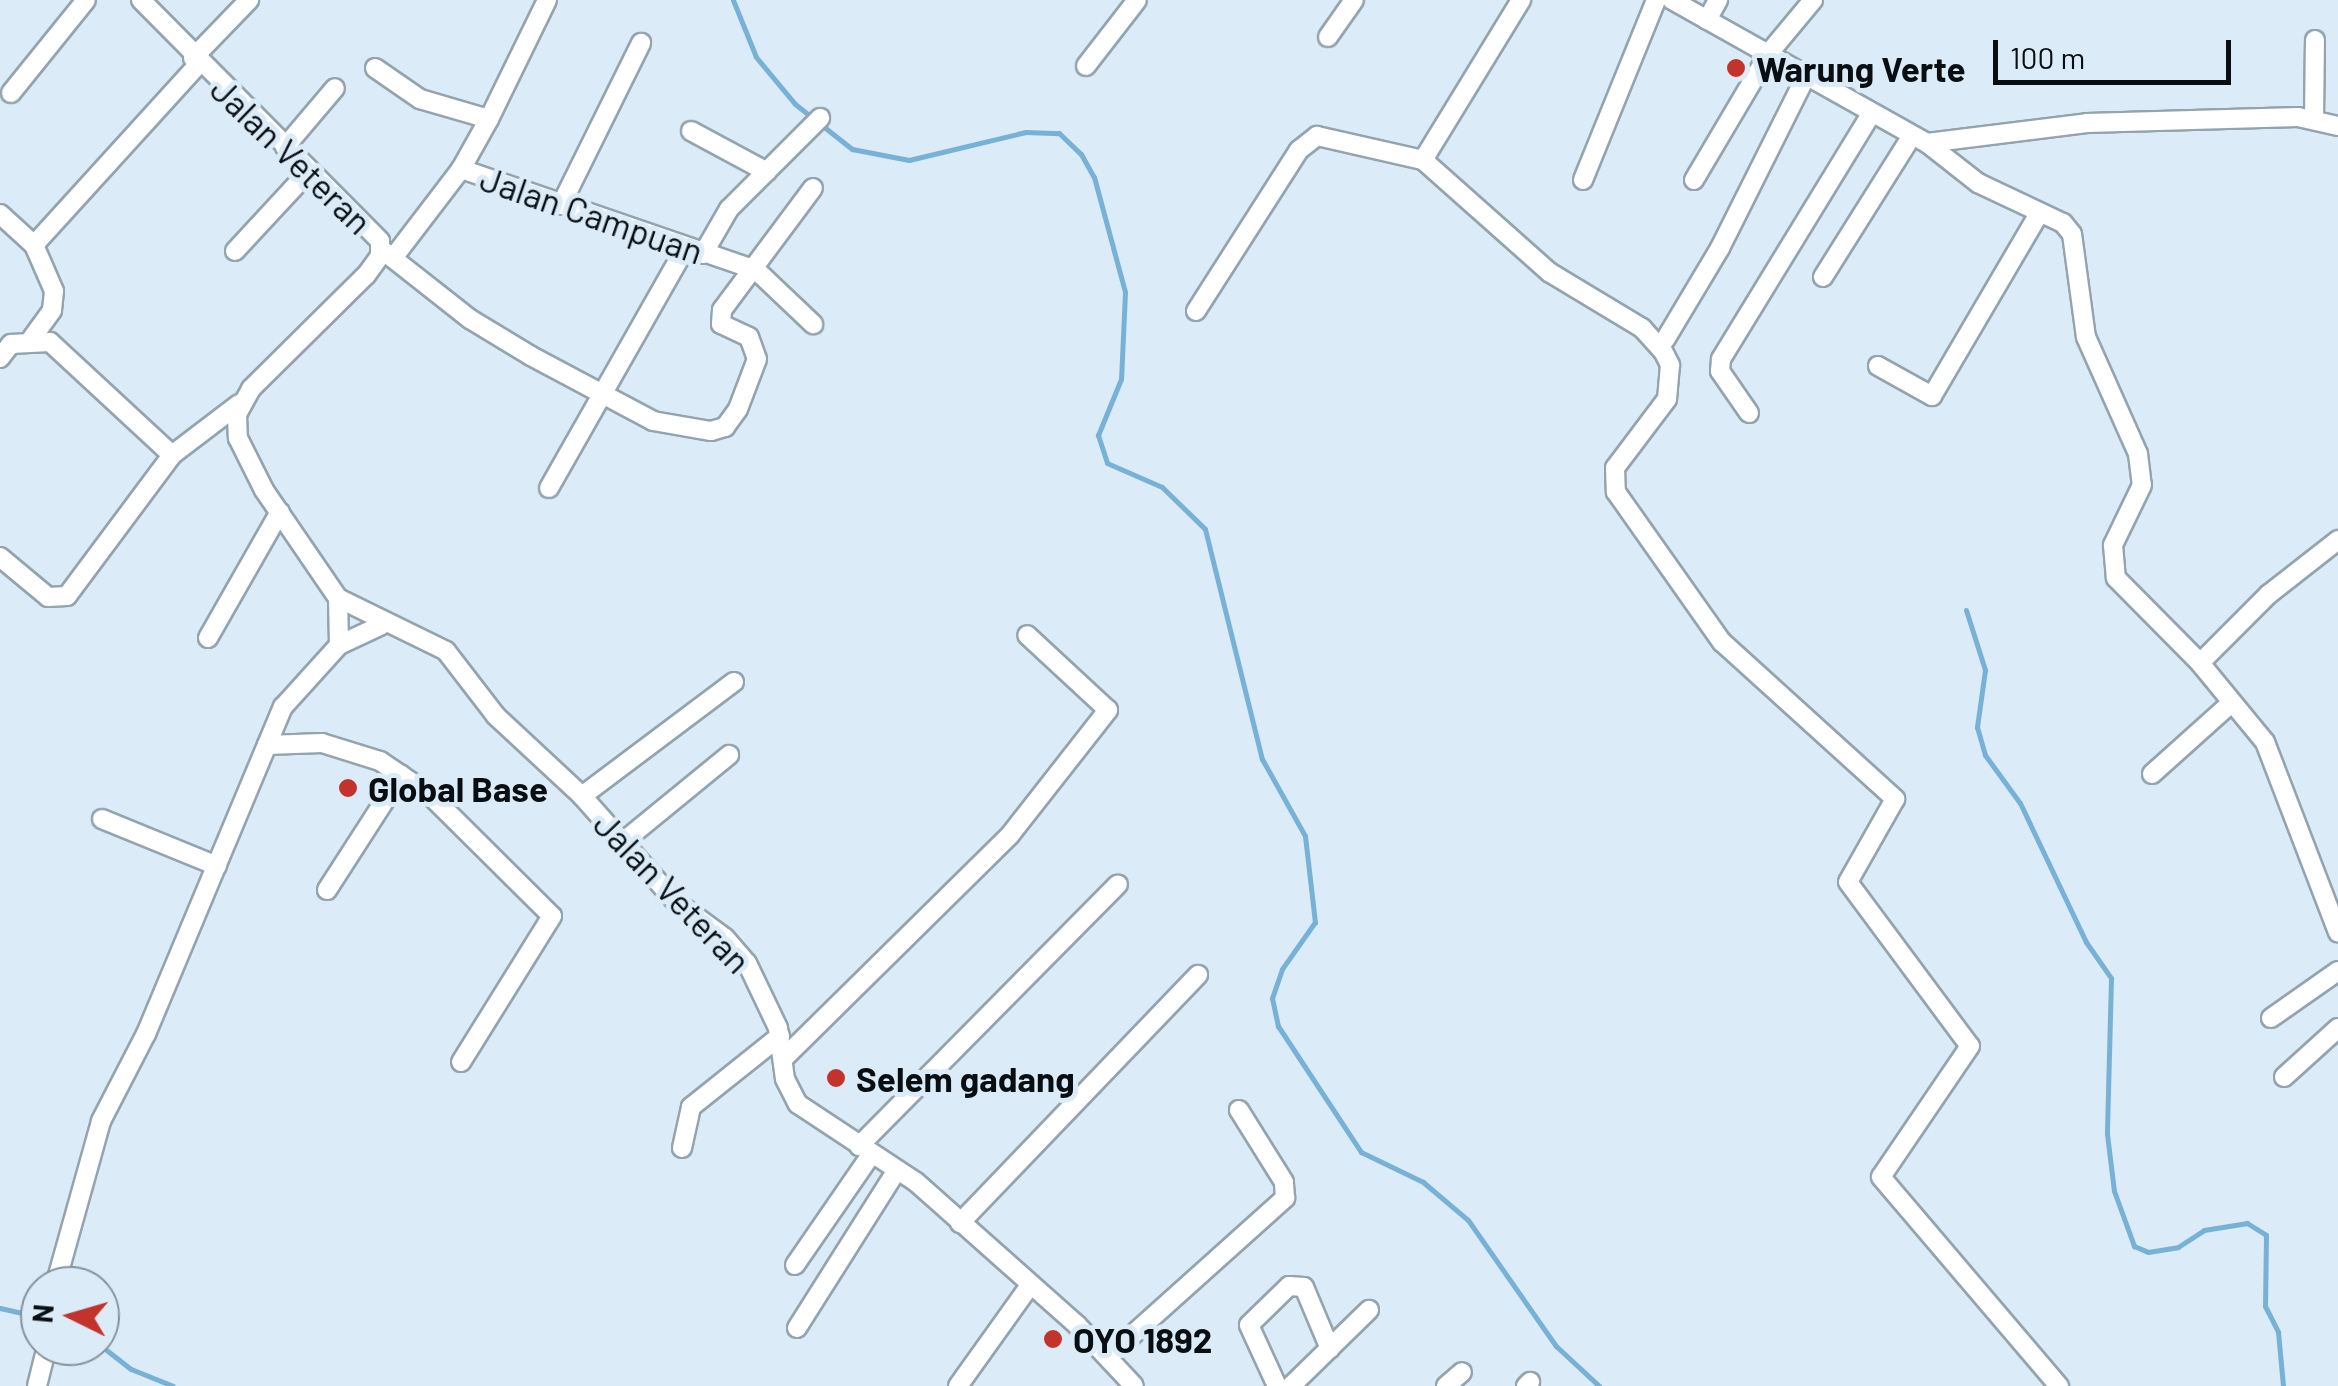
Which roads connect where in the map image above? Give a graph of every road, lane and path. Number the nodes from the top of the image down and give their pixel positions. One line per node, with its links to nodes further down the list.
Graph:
1 (86, 0): 22 (street)
2 (249, 0): 17 (street)
3 (547, 0): 26 (street)
4 (1137, 0): 18 (street)
5 (1354, 0): 13 (street)
6 (1521, 0): 31 (street)
7 (1656, 0): 35 (street)
8 (1672, 0): 12 (street)
9 (1718, 0): 12 (street)
10 (1813, 0): 16 (street)
11 (145, 2): 17 (street, Jalan Veteran)
12 (1707, 20): 16 (street)
13 (1328, 36)
14 (2315, 40): 25 (street)
15 (641, 43): 38 (street)
16 (1769, 53): 20 (street); 36 (street)
17 (198, 57): 30 (street, Jalan Veteran); 41 (street)
18 (1086, 66)
19 (374, 68): 26 (street)
20 (1806, 76): 23 (street); 50 (street)
21 (335, 88): 30 (street)
22 (11, 94)
23 (1870, 116): 29 (street); 55 (street)
24 (820, 118): 34 (street)
25 (2314, 118): 27 (street); 29 (street)
26 (489, 119): 32 (street)
27 (2338, 126)
28 (691, 132): 34 (street)
29 (1924, 142): 40 (street); 46 (street)
30 (285, 147): 33 (street, Jalan Veteran)
31 (1423, 160): 47 (street); 107 (street)
32 (461, 169): 38 (street, Jalan Campuan); 44 (street, Jalan Campuan)
33 (310, 170): 42 (street); 44 (street, Jalan Veteran)
34 (766, 172): 43 (street)
35 (1583, 180)
36 (1694, 180)
37 (813, 188): 45 (street)
38 (561, 204): 43 (street, Jalan Campuan)
39 (0, 214): 41 (street)
40 (2038, 215): 52 (street); 66 (street)
41 (34, 245): 49 (street)
42 (235, 251)
43 (694, 252): 45 (street, Jalan Campuan); 53 (street)
44 (387, 254): 53 (street); 54 (street, Jalan Veteran)
45 (756, 270): 48 (street, Jalan Campuan); 53 (street)
46 (1823, 277)
47 (1196, 311)
48 (813, 324)
49 (32, 338): 51 (street); 56 (street)
50 (1665, 340)
51 (0, 358)
52 (1878, 366)
53 (603, 391): 57 (street)
54 (239, 404): 56 (street); 58 (street, Jalan Veteran)
55 (1748, 413)
56 (172, 455): 60 (street)
57 (549, 488)
58 (280, 512): 61 (street, Jalan Veteran); 64 (street)
59 (2338, 540): 66 (street)
60 (0, 557)
61 (338, 598): 62 (street, Jalan Veteran); 65 (street)
62 (382, 625): 65 (street); 73 (street, Jalan Veteran)
63 (1028, 635): 86 (street)
64 (208, 638)
65 (339, 645): 69 (street)
66 (2200, 663): 68 (street)
67 (734, 682): 73 (street)
68 (2231, 702): 71 (street); 79 (street)
69 (267, 745): 72 (street); 76 (street)
70 (730, 755): 75 (street)
71 (2152, 774)
72 (401, 775): 78 (street); 87 (street)
73 (582, 796): 75 (street, Jalan Veteran)
74 (102, 819): 76 (street)
75 (624, 841): 85 (street, Jalan Veteran)
76 (217, 866): 95 (street)
77 (1118, 884): 91 (street)
78 (327, 890)
79 (2332, 899): 80 (street)
80 (2338, 932)
81 (2338, 971): 83 (street)
82 (1198, 975): 93 (street)
83 (2272, 1018)
84 (2338, 1028): 88 (street)
85 (780, 1036): 86 (street, Jalan Veteran); 90 (street)
86 (784, 1058): 91 (street, Jalan Veteran)
87 (461, 1062)
88 (2284, 1077)
89 (1239, 1110): 100 (street)
90 (682, 1148)
91 (865, 1150): 92 (street, Jalan Veteran); 94 (street)
92 (897, 1170): 93 (street, Jalan Veteran); 98 (street)
93 (960, 1222): 96 (street, Jalan Veteran)
94 (795, 1265)
95 (61, 1266)
96 (1031, 1284): 100 (street, Jalan Veteran); 102 (street)
97 (1370, 1310): 99 (street)
98 (797, 1328)
99 (1330, 1349): 104 (street); 105 (street)
100 (1109, 1356): 103 (street, Jalan Veteran)
101 (1462, 1372): 106 (street)
102 (958, 1386)
103 (1134, 1386)
104 (1276, 1386)
105 (1290, 1386)
106 (1446, 1386)
107 (2059, 1386)

